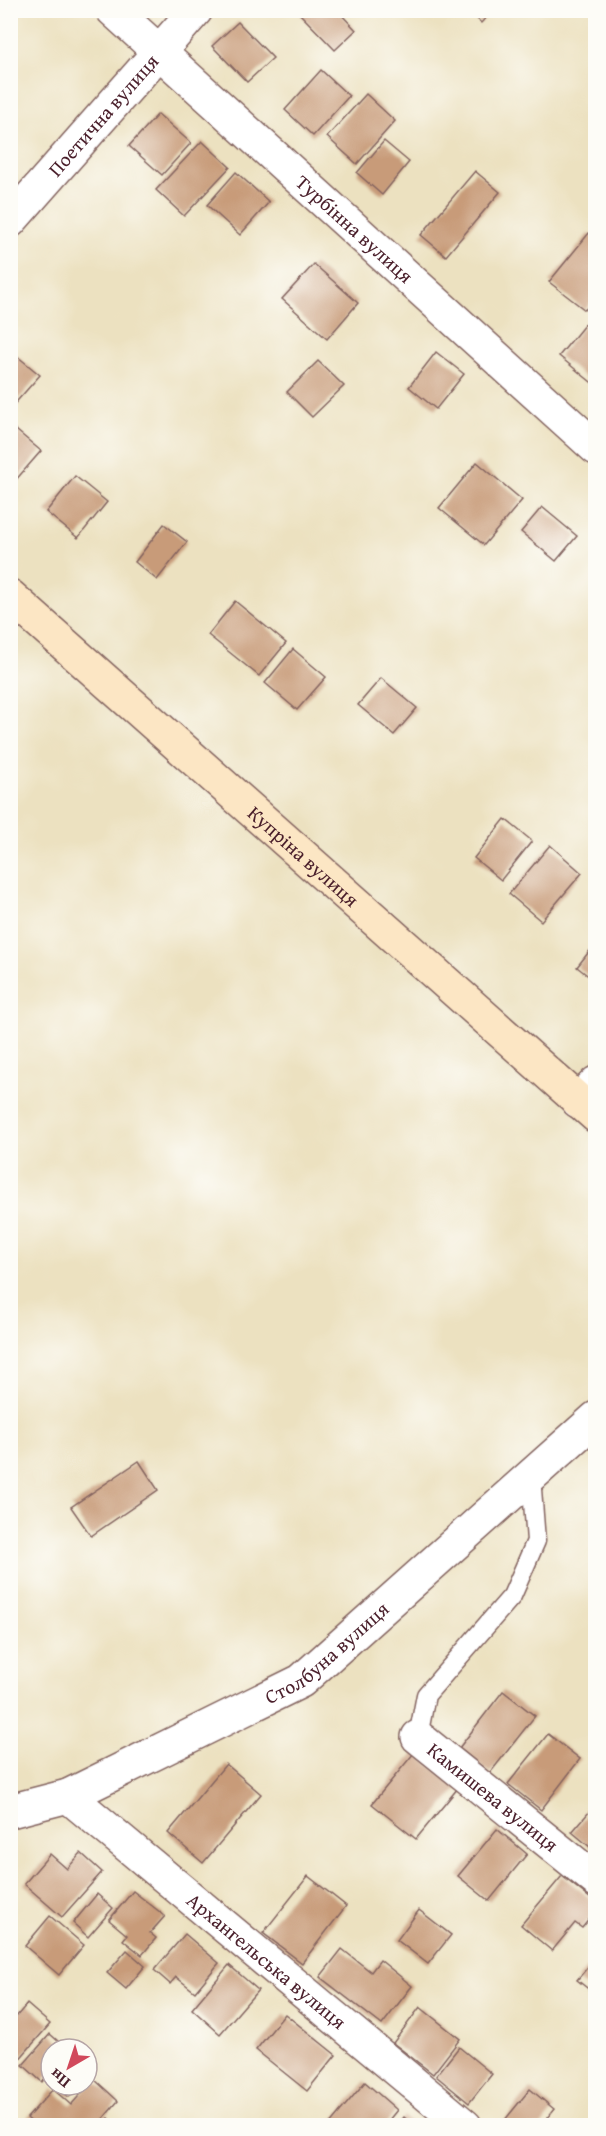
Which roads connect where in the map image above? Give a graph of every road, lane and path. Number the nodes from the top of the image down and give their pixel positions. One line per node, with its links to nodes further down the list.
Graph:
1 (113, 10): 3 (street, Турбінна вулиця)
2 (196, 10): 3 (street, Поетична вулиця)
3 (159, 53): 4 (street, Поетична вулиця); 5 (street, Турбінна вулиця)
4 (10, 221)
5 (596, 448)
6 (10, 596): 7 (main road, Купріна вулиця)
7 (590, 1100)
8 (596, 1418): 9 (street, Столбуна вулиця)
9 (531, 1476): 10 (lane); 11 (street, Столбуна вулиця)
10 (418, 1737): 13 (street, Камишева вулиця)
11 (68, 1796): 12 (street, Столбуна вулиця); 14 (street, Архангельська вулиця)
12 (10, 1811)
13 (596, 1880)
14 (465, 2126)

